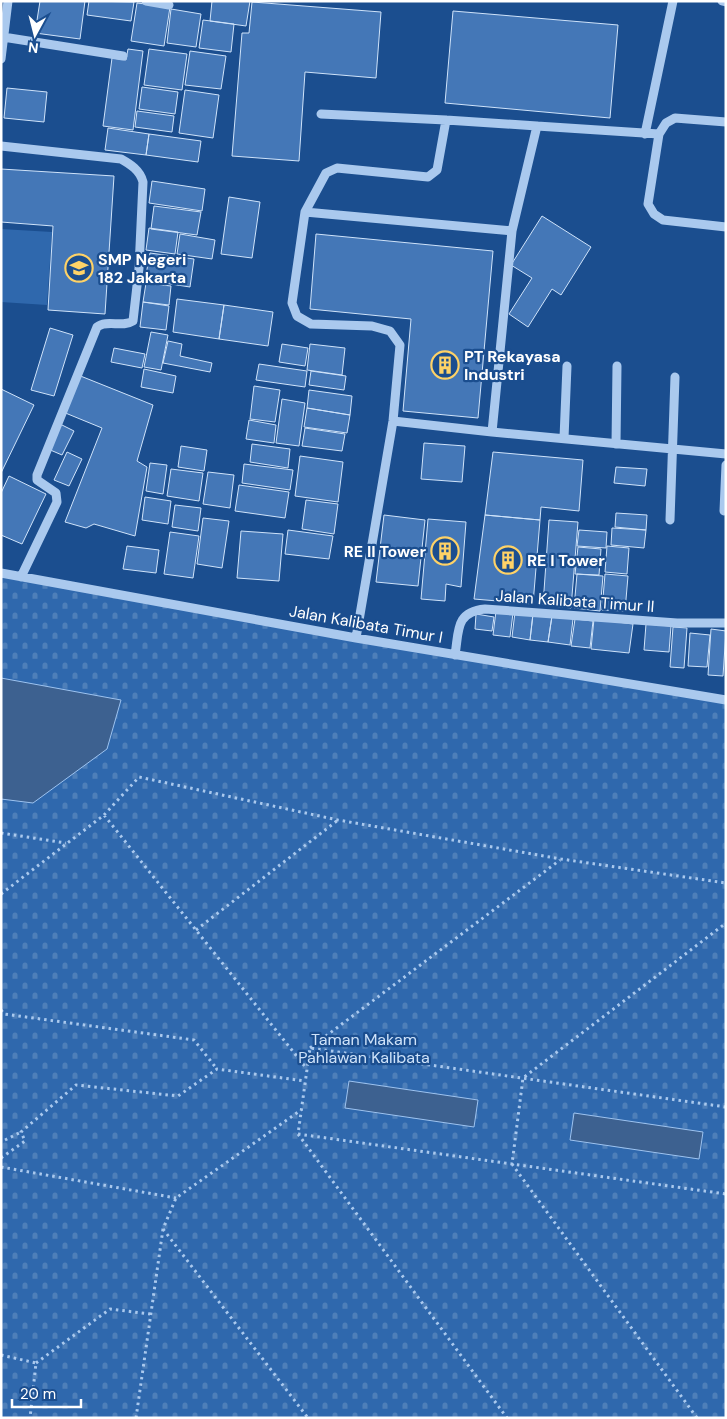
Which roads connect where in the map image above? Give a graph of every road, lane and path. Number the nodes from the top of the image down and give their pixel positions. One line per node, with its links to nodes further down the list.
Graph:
1 (8, 1): 7 (street)
2 (146, 1): 6 (street)
3 (673, 1): 14 (street)
4 (722, 1): 5 (street)
5 (726, 2)
6 (169, 5)
7 (3, 37): 8 (street); 9 (street)
8 (123, 56)
9 (1, 59)
10 (321, 114): 11 (street)
11 (446, 120): 13 (street); 17 (street)
12 (726, 122): 15 (street)
13 (537, 126): 14 (street); 19 (street)
14 (646, 134): 15 (street)
15 (659, 134): 18 (street)
16 (1, 146): 33 (street)
17 (305, 212): 19 (street); 23 (street)
18 (726, 227)
19 (512, 231): 24 (street)
20 (567, 366): 25 (street)
21 (617, 366): 26 (street)
22 (676, 377): 27 (street)
23 (393, 421): 24 (street); 35 (street)
24 (492, 432): 25 (street)
25 (564, 438): 26 (street)
26 (616, 444): 27 (street)
27 (673, 449): 28 (street); 31 (street)
28 (726, 454)
29 (726, 464): 30 (street)
30 (724, 512)
31 (670, 520)
32 (1, 573): 33 (street, Jalan Kalibata Timur I)
33 (21, 577): 35 (street, Jalan Kalibata Timur I)
34 (726, 623): 36 (street, Jalan Kalibata Timur II)
35 (356, 638): 36 (street, Jalan Kalibata Timur I)
36 (455, 655): 37 (street, Jalan Kalibata Timur I)
37 (726, 700)
38 (104, 815): 39 (path); 41 (path); 46 (path)
39 (338, 820): 42 (path); 46 (path)
40 (1, 833): 41 (path)
41 (66, 843): 44 (path)
42 (561, 859): 43 (path); 48 (path)
43 (726, 883)
44 (1, 894)
45 (726, 924): 51 (path)
46 (196, 930): 50 (path)
47 (1, 1010): 49 (path)
48 (310, 1048): 50 (path); 51 (path)
49 (217, 1069): 52 (path); 55 (path)
50 (307, 1070): 52 (path)
51 (523, 1078): 53 (path); 59 (path)
52 (305, 1081): 54 (path)
53 (726, 1106)
54 (302, 1110): 56 (path); 62 (path)
55 (21, 1132): 57 (path); 58 (path)
56 (298, 1134): 59 (path); 70 (path)
57 (5, 1140)
58 (1, 1158)
59 (512, 1164): 61 (path); 71 (path)
60 (1, 1167): 62 (path)
61 (726, 1194)
62 (176, 1198): 63 (path)
63 (163, 1229): 64 (path); 69 (path)
64 (150, 1314): 66 (path); 68 (path)
65 (1, 1356): 66 (path)
66 (36, 1363): 67 (path)
67 (30, 1418)
68 (136, 1418)
69 (308, 1418)
70 (507, 1418)
71 (697, 1418)

